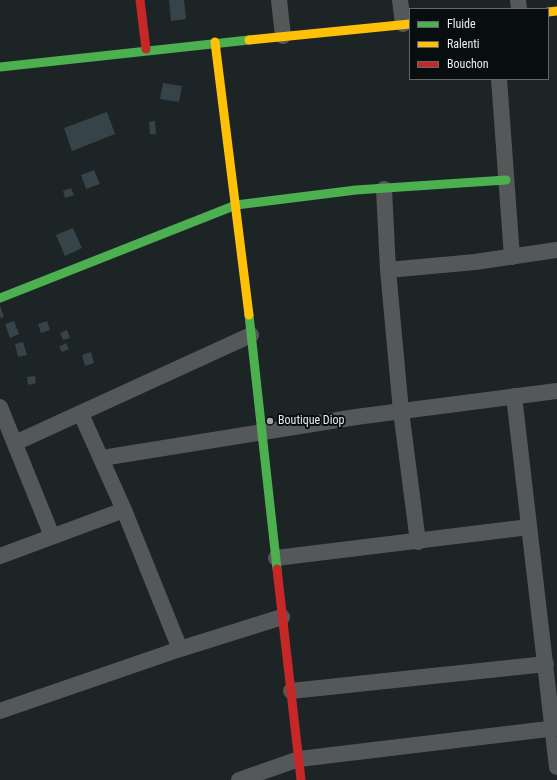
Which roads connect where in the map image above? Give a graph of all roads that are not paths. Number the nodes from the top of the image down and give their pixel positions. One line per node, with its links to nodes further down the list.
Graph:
1 (140, 0): 7 (street)
2 (279, 0): 5 (street)
3 (400, 0): 4 (street)
4 (406, 24): 5 (street)
5 (283, 36): 6 (street)
6 (215, 42): 7 (street); 12 (street)
7 (146, 49): 8 (street)
8 (0, 67)
9 (499, 80): 10 (street)
10 (506, 180): 11 (street); 14 (street)
11 (384, 189): 12 (street); 15 (street)
12 (236, 205): 16 (street); 17 (street)
13 (557, 250): 14 (street)
14 (512, 256): 15 (street)
15 (388, 270): 21 (street)
16 (0, 298)
17 (251, 335): 22 (street); 23 (street)
18 (557, 391): 19 (street)
19 (514, 396): 21 (street); 27 (street)
20 (0, 407): 24 (street)
21 (401, 411): 23 (street); 29 (street)
22 (81, 414): 24 (street); 25 (street)
23 (261, 432): 25 (street); 31 (street)
24 (15, 443): 28 (street)
25 (102, 458): 26 (street)
26 (124, 510): 28 (street); 33 (street)
27 (529, 527): 29 (street); 34 (street)
28 (52, 536): 30 (street)
29 (418, 542): 31 (street)
30 (0, 556)
31 (276, 558): 32 (street)
32 (282, 618): 33 (street); 35 (street)
33 (180, 649): 36 (street)
34 (546, 664): 35 (street); 37 (street)
35 (291, 691): 38 (street)
36 (0, 712)
37 (555, 728): 38 (street); 39 (street)
38 (299, 759): 40 (street); 41 (street)
39 (557, 767)
40 (238, 780)
41 (301, 780)

